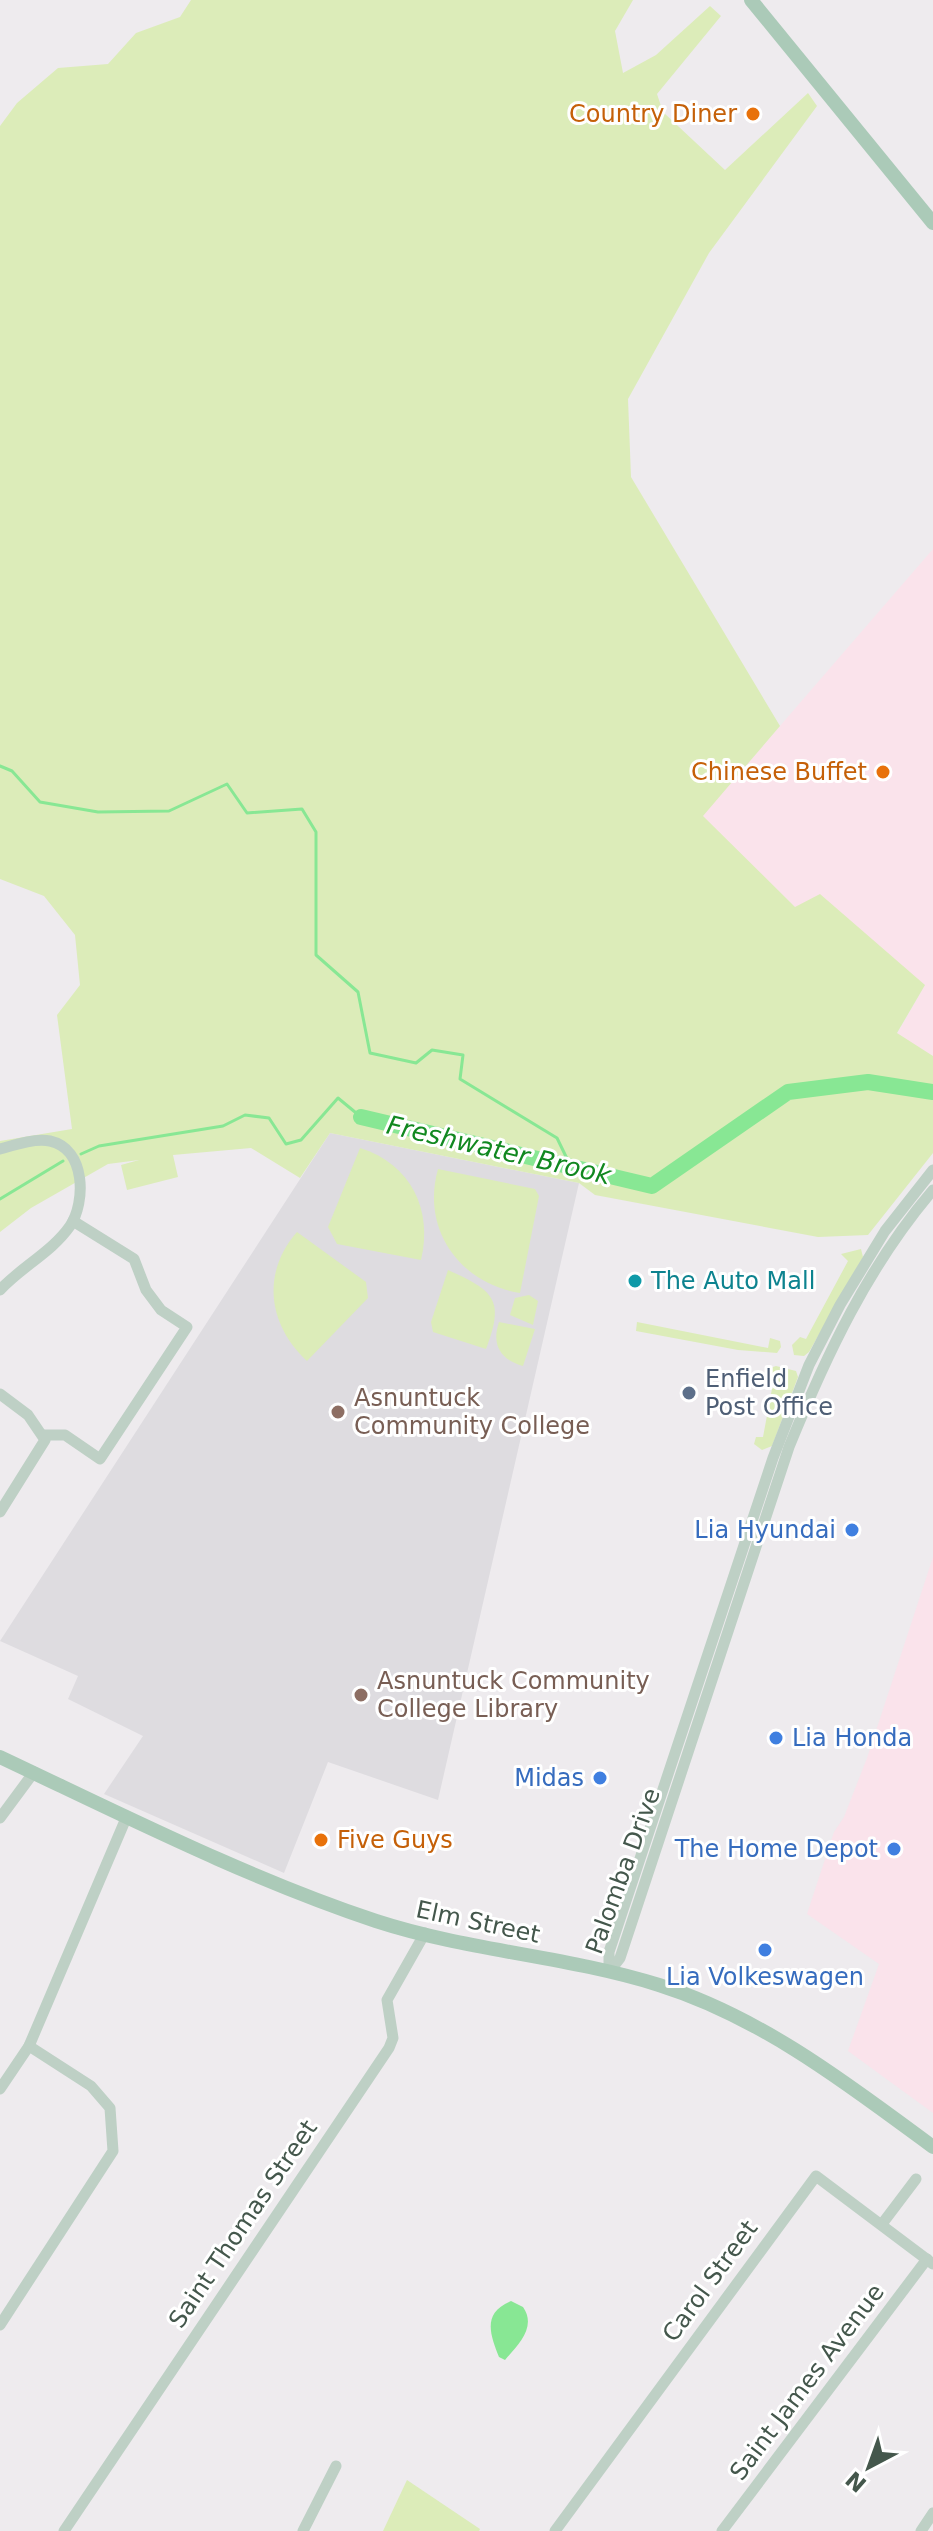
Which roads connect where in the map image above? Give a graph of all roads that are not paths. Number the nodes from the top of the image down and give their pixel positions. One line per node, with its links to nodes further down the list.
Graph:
1 (751, 0): 2 (main road)
2 (933, 223)
3 (1, 1144): 6 (street)
4 (933, 1170): 7 (street, Palomba Drive)
5 (933, 1190): 7 (street, Palomba Drive)
6 (73, 1221): 8 (street); 12 (street)
7 (885, 1244): 9 (street, Palomba Drive); 10 (street, Palomba Drive)
8 (0, 1290)
9 (809, 1365): 10 (street); 15 (street, Palomba Drive)
10 (821, 1369): 14 (street, Palomba Drive)
11 (0, 1394): 12 (street)
12 (44, 1435): 13 (street)
13 (0, 1512)
14 (756, 1549): 15 (street); 21 (street, Palomba Drive)
15 (742, 1555): 21 (street, Palomba Drive)
16 (0, 1757): 17 (main road, Elm Street)
17 (34, 1772): 18 (main road, Elm Street); 19 (street)
18 (127, 1816): 20 (main road, Elm Street); 22 (street)
19 (0, 1818)
20 (425, 1933): 21 (main road, Elm Street); 31 (street, Saint Thomas Street)
21 (609, 1972): 24 (main road, Elm Street)
22 (29, 2046): 23 (street); 28 (street)
23 (0, 2089)
24 (933, 2147)
25 (916, 2179): 26 (street)
26 (882, 2224): 27 (street, Carol Street); 33 (street, Carol Street)
27 (930, 2261): 34 (street, Saint James Avenue)
28 (0, 2325)
29 (336, 2466): 32 (street)
30 (933, 2513): 35 (street)
31 (64, 2531)
32 (303, 2531)
33 (555, 2531)
34 (722, 2531)
35 (921, 2531)

